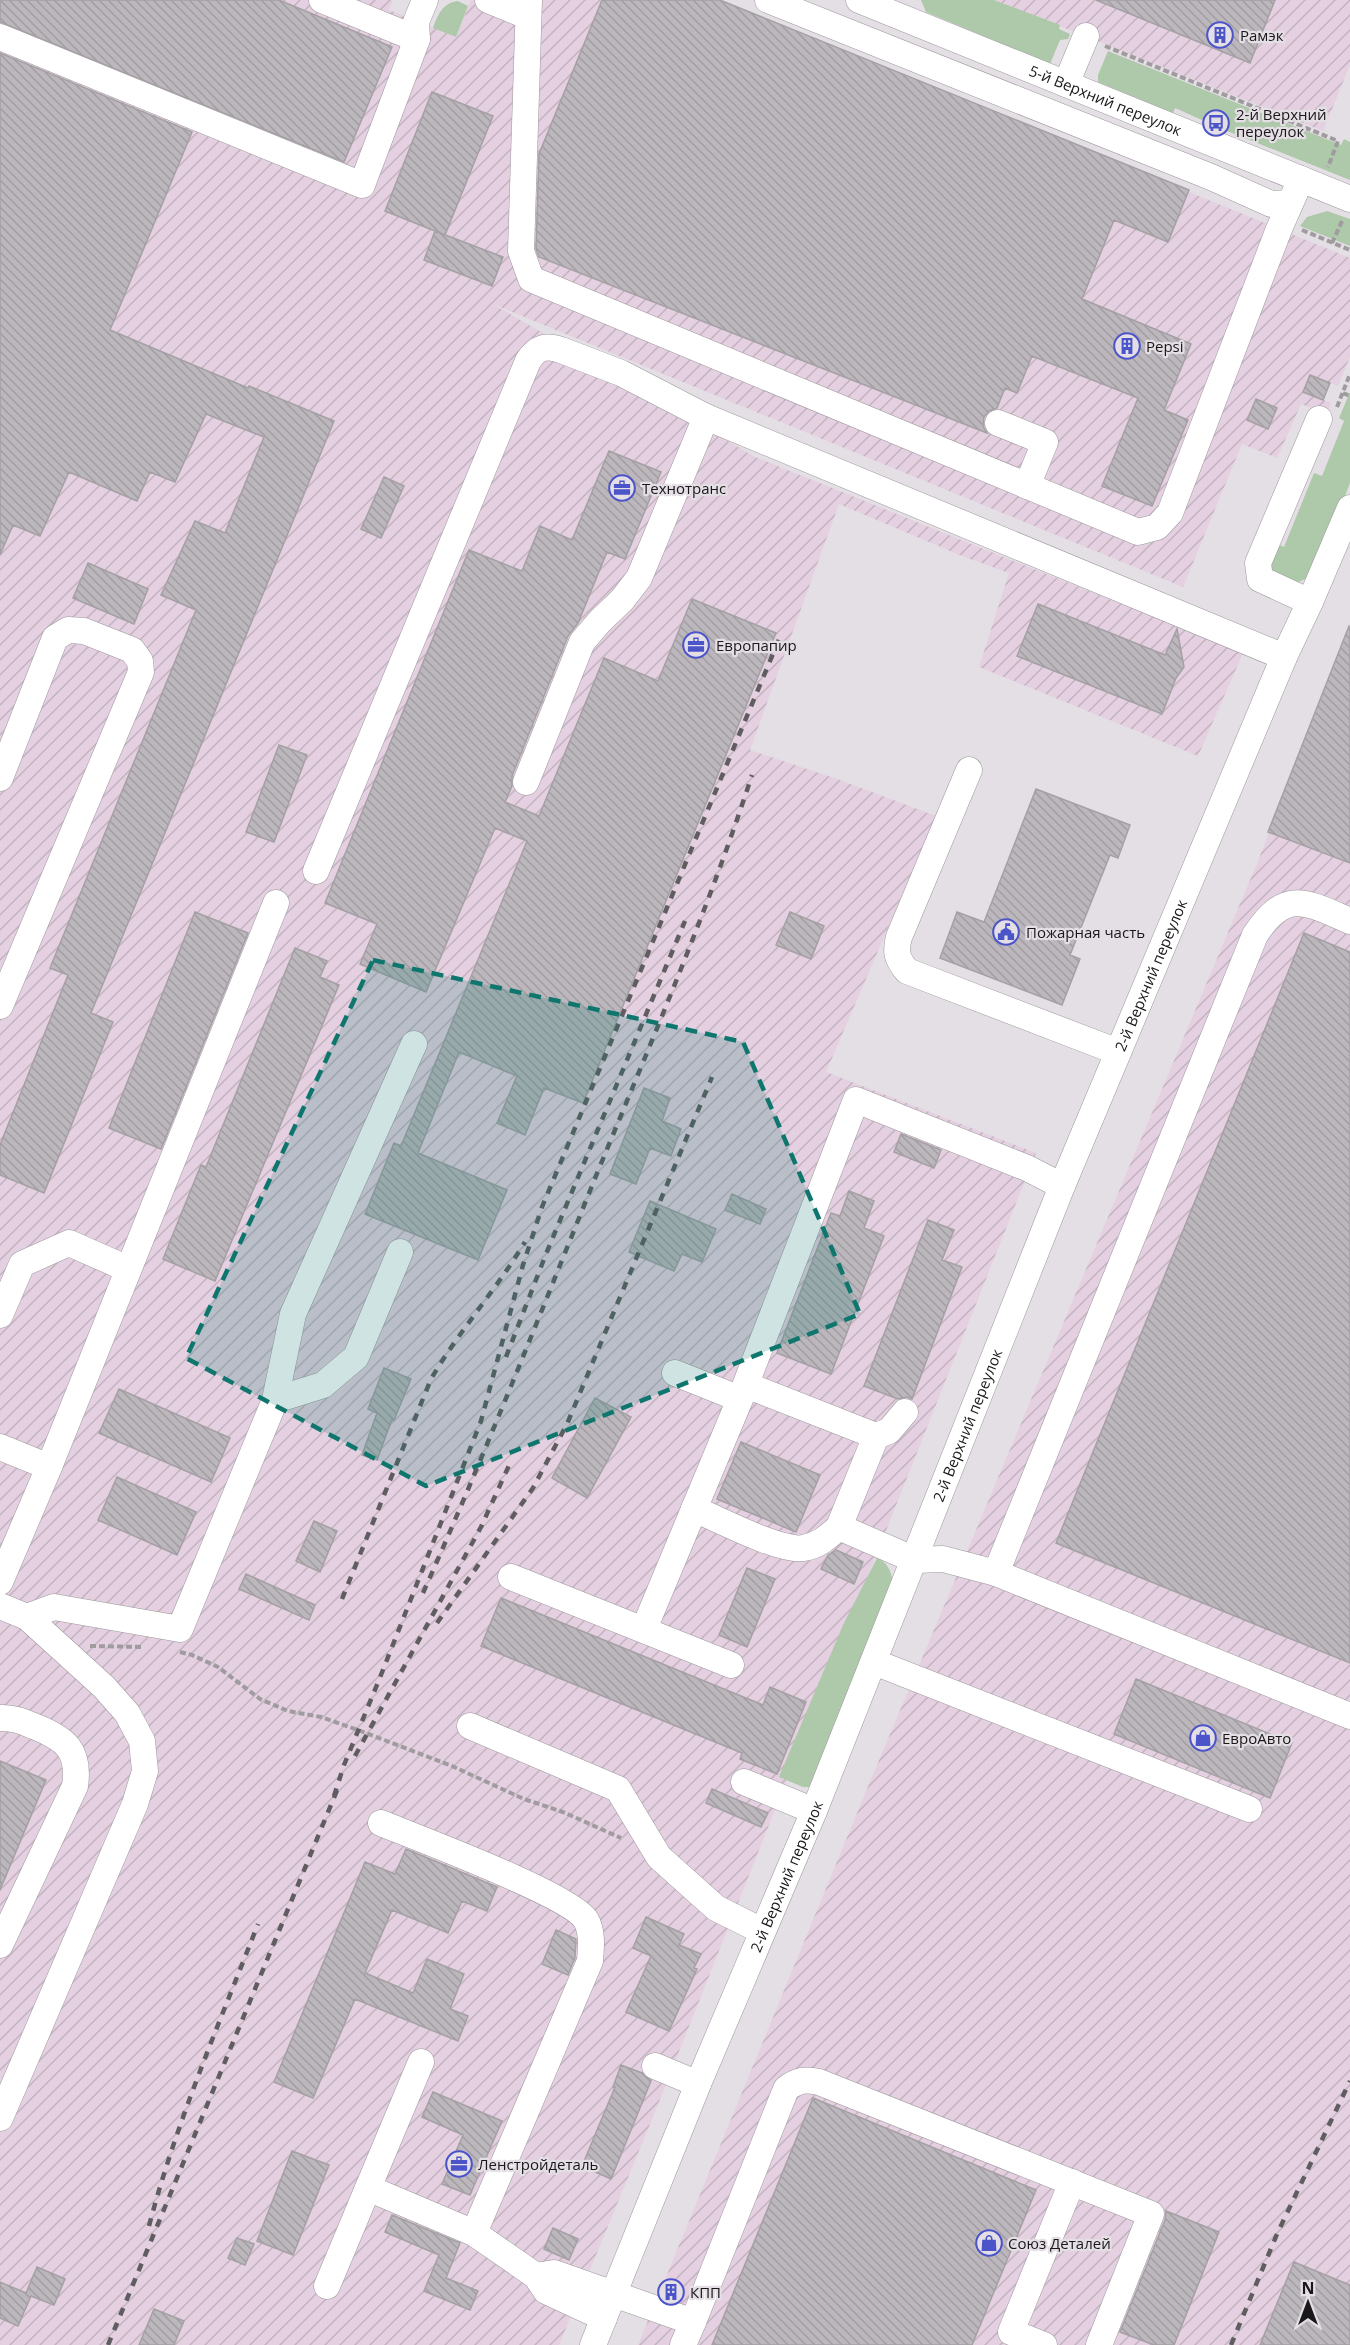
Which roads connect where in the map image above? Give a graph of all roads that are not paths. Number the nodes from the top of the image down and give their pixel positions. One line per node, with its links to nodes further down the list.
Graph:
1 (322, 0): 10 (street)
2 (425, 0): 10 (street)
3 (488, 0): 6 (street)
4 (768, 0): 14 (street)
5 (859, 0): 7 (street, 5-й Верхний переулок)
6 (528, 8): 18 (street)
7 (904, 8): 11 (street, 5-й Верхний переулок)
8 (0, 37): 10 (street)
9 (1085, 37): 11 (street)
10 (417, 39)
11 (1066, 84): 12 (street, 5-й Верхний переулок)
12 (1300, 179): 13 (street, 5-й Верхний переулок); 14 (street)
13 (1346, 209)
14 (1286, 212): 18 (street)
15 (706, 417): 21 (street); 24 (street); 25 (street)
16 (1319, 419): 20 (street)
17 (998, 423): 18 (street)
18 (1027, 486)
19 (1350, 508): 20 (street, 2-й Верхний переулок)
20 (1311, 602): 21 (street, 2-й Верхний переулок)
21 (1284, 657): 30 (street, 2-й Верхний переулок)
22 (969, 770): 30 (street)
23 (0, 778): 28 (street)
24 (526, 782)
25 (316, 872)
26 (276, 903): 33 (street)
27 (1350, 921): 45 (street)
28 (0, 1006)
29 (414, 1044): 37 (street)
30 (1118, 1052): 31 (street, 2-й Верхний переулок)
31 (1062, 1186): 36 (street); 44 (street, 2-й Верхний переулок)
32 (400, 1252): 37 (street)
33 (128, 1269): 34 (street); 41 (street)
34 (0, 1315)
35 (675, 1373): 36 (street)
36 (743, 1392): 39 (street); 42 (street)
37 (274, 1400): 48 (street)
38 (905, 1412): 39 (street)
39 (876, 1437): 43 (street)
40 (0, 1447): 41 (street)
41 (49, 1467): 47 (street)
42 (694, 1509): 43 (street); 49 (street)
43 (839, 1527): 44 (street)
44 (915, 1560): 45 (street); 50 (street, 2-й Верхний переулок)
45 (996, 1572): 52 (street)
46 (511, 1577): 49 (street)
47 (0, 1601): 48 (street)
48 (27, 1617): 64 (street)
49 (644, 1629): 51 (street)
50 (874, 1662): 56 (street); 57 (street, 2-й Верхний переулок)
51 (730, 1665)
52 (1350, 1716)
53 (0, 1718): 60 (street)
54 (470, 1726): 59 (street)
55 (744, 1782): 57 (street)
56 (1249, 1809)
57 (814, 1811): 59 (street, 2-й Верхний переулок)
58 (381, 1823): 67 (street)
59 (762, 1931): 63 (street, 2-й Верхний переулок)
60 (0, 1945)
61 (421, 2062): 66 (street)
62 (655, 2066): 63 (street)
63 (698, 2084): 70 (street, 2-й Верхний переулок)
64 (0, 2118)
65 (1072, 2182): 72 (street); 75 (street); 76 (street)
66 (368, 2188): 67 (street); 69 (street)
67 (474, 2234): 68 (street)
68 (536, 2276): 70 (street); 71 (street)
69 (327, 2286)
70 (614, 2294): 71 (street, 2-й Верхний переулок); 72 (street)
71 (604, 2318): 73 (street, 2-й Верхний переулок)
72 (693, 2322): 74 (street)
73 (594, 2345)
74 (683, 2345)
75 (1044, 2345)
76 (1099, 2345)

